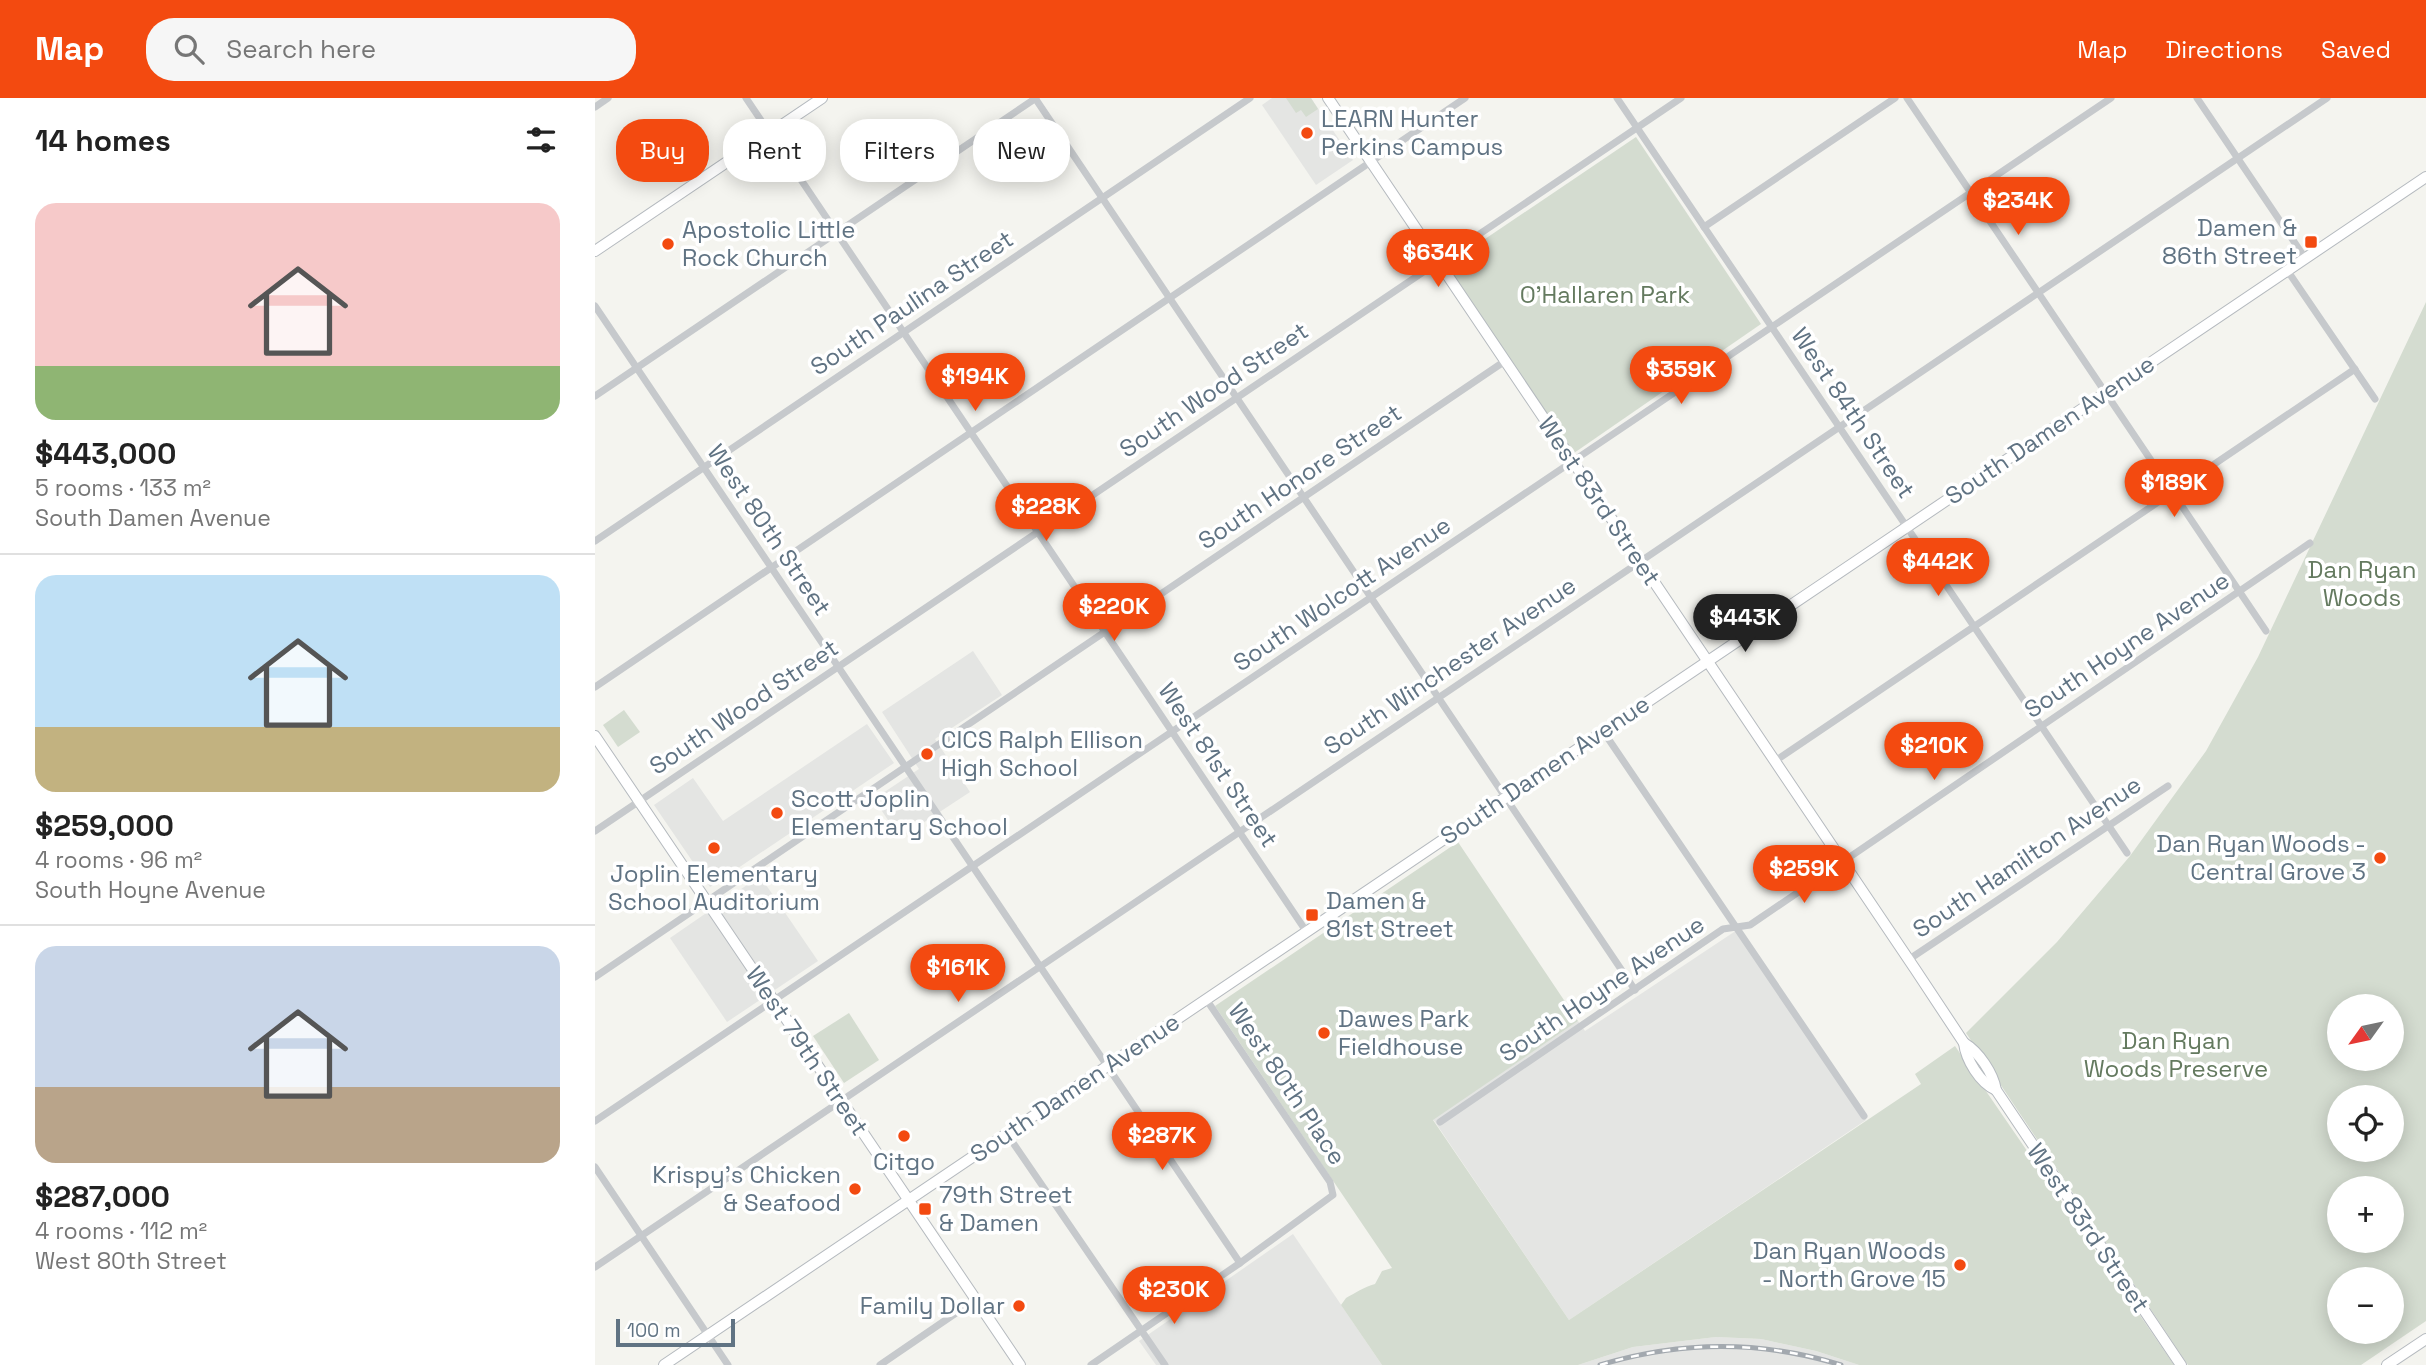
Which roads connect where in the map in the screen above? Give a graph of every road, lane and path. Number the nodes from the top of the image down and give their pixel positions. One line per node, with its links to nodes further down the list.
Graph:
1 (608, 98): 15 (street)
2 (746, 98): 16 (street, West 81st Street)
3 (822, 98): 17 (street)
4 (1036, 98): 25 (street); 27 (street)
5 (1250, 98): 25 (street, South Paulina Street)
6 (1328, 98): 20 (street, West 83rd Street)
7 (1465, 98): 20 (street)
8 (1617, 98): 18 (street, West 84th Street)
9 (1681, 98): 18 (street, South Wood Street)
10 (1895, 98): 26 (street)
11 (1907, 98): 24 (street)
12 (2111, 98): 24 (street, South Wolcott Avenue)
13 (2197, 98): 19 (street)
14 (2327, 98): 19 (street, South Winchester Avenue)
15 (595, 107)
16 (760, 119)
17 (790, 119)
18 (1637, 127): 26 (street, West 84th Street); 30 (street, South Wood Street)
19 (2238, 158): 29 (street); 32 (street, South Winchester Avenue)
20 (1371, 162): 30 (street, West 83rd Street); 33 (street)
21 (723, 164): 28 (street)
22 (2426, 177): 29 (street, South Damen Avenue)
23 (802, 182): 27 (street, West 81st Street)
24 (1971, 192): 32 (street); 35 (street, South Wolcott Avenue)
25 (1102, 198): 33 (street); 36 (street, South Paulina Street)
26 (1704, 227): 35 (street, West 84th Street)
27 (837, 233): 36 (street, West 81st Street); 38 (street)
28 (595, 251)
29 (2305, 258): 31 (street, South Damen Avenue)
30 (1438, 262): 37 (street, West 83rd Street); 42 (street, South Wood Street)
31 (2287, 270): 39 (street); 40 (street, South Damen Avenue)
32 (2039, 293): 40 (street); 44 (street, South Winchester Avenue)
33 (1170, 298): 42 (street); 45 (street)
34 (595, 306): 38 (street, West 80th Street)
35 (1772, 327): 44 (street, West 84th Street); 46 (street, South Wolcott Avenue)
36 (903, 332): 45 (street, West 81st Street); 47 (street, South Paulina Street)
37 (1505, 361): 46 (street, West 83rd Street); 49 (street, South Honore Street)
38 (637, 368): 41 (street); 47 (street, West 80th Street)
39 (2355, 369): 43 (street); 48 (street)
40 (2106, 392): 48 (street); 50 (street, South Damen Avenue)
41 (595, 396)
42 (1237, 398): 49 (street); 51 (street, South Wood Street)
43 (2375, 399)
44 (1839, 427): 50 (street, West 84th Street); 54 (street, South Winchester Avenue)
45 (971, 432): 51 (street, West 81st Street); 55 (street)
46 (1573, 462): 54 (street, West 83rd Street); 57 (street, South Wolcott Avenue)
47 (703, 467): 52 (street, South Paulina Street); 55 (street, West 80th Street)
48 (2173, 492): 56 (street); 58 (street)
49 (1305, 497): 57 (street); 60 (street, South Honore Street)
50 (1907, 526): 58 (street, West 84th Street); 61 (street, South Damen Avenue)
51 (1038, 532): 60 (street, West 81st Street); 62 (street, South Wood Street)
52 (595, 541)
53 (2310, 543): 56 (street, South Hoyne Avenue)
54 (1640, 561): 61 (street, West 83rd Street); 64 (street, South Winchester Avenue)
55 (771, 568): 62 (street, West 80th Street); 63 (street)
56 (2240, 592): 59 (street); 65 (street, South Hoyne Avenue)
57 (1372, 597): 64 (street); 67 (street, South Wolcott Avenue)
58 (1974, 626): 65 (street, West 84th Street); 69 (street)
59 (2266, 631)
60 (1105, 632): 67 (street, West 81st Street); 70 (street, South Honore Street)
61 (1707, 660): 66 (street, South Damen Avenue); 69 (street, West 83rd Street)
62 (838, 667): 70 (street, West 80th Street); 73 (street, South Wood Street)
63 (595, 687)
64 (1440, 697): 72 (street); 76 (street, South Winchester Avenue)
65 (2041, 725): 74 (street, West 84th Street); 78 (street, South Hoyne Avenue)
66 (1603, 731): 72 (street, South Damen Avenue); 81 (street)
67 (1172, 732): 76 (street, West 81st Street); 79 (street, South Wolcott Avenue)
68 (595, 736): 73 (street, West 79th Street)
69 (1775, 761): 78 (street, West 83rd Street)
70 (905, 766): 79 (street, West 80th Street); 80 (street, South Honore Street)
71 (2168, 786): 74 (street, South Hamilton Avenue)
72 (1505, 797): 82 (street, South Damen Avenue); 86 (street)
73 (639, 802): 75 (street, South Wood Street); 80 (street, West 79th Street)
74 (2108, 825): 77 (street, West 84th Street); 83 (street, South Hamilton Avenue)
75 (595, 831)
76 (1239, 831): 82 (street, West 81st Street); 84 (street, South Winchester Avenue)
77 (2127, 853)
78 (1843, 862): 81 (street, South Hoyne Avenue); 83 (street, West 83rd Street)
79 (973, 866): 84 (street, West 80th Street); 88 (street, South Wolcott Avenue)
80 (706, 902): 85 (street, South Honore Street); 88 (street, West 79th Street)
81 (1737, 928): 86 (street, South Hoyne Avenue); 91 (street)
82 (1306, 931): 87 (street, South Damen Avenue)
83 (1909, 960): 110 (street, West 83rd Street)
84 (1040, 966): 89 (street, West 80th Street); 90 (street, South Winchester Avenue)
85 (595, 977)
86 (1635, 990): 93 (street, South Hoyne Avenue)
87 (1206, 999): 89 (street, South Damen Avenue); 98 (street, West 80th Place)
88 (773, 1001): 90 (street, West 79th Street); 92 (street, South Wolcott Avenue)
89 (1107, 1066): 94 (street, South Damen Avenue); 98 (street, West 80th Street)
90 (840, 1101): 96 (street, West 79th Street); 97 (street, South Winchester Avenue)
91 (1864, 1116)
92 (595, 1121)
93 (1440, 1122)
94 (1007, 1134): 96 (street, South Damen Avenue); 101 (street)
95 (595, 1167): 97 (street)
96 (908, 1201): 100 (street, West 79th Street); 102 (street, South Damen Avenue)
97 (641, 1236): 99 (street, South Winchester Avenue); 102 (street)
98 (1240, 1263): 101 (street)
99 (595, 1267)
100 (975, 1300): 106 (street); 107 (street, West 79th Street)
101 (1142, 1331): 108 (street); 109 (street)
102 (709, 1335): 104 (street, South Damen Avenue); 105 (street)
103 (2426, 1339): 111 (street)
104 (664, 1365)
105 (729, 1365)
106 (880, 1365)
107 (1020, 1365)
108 (1091, 1365)
109 (1165, 1365)
110 (2181, 1365)
111 (2387, 1365)

